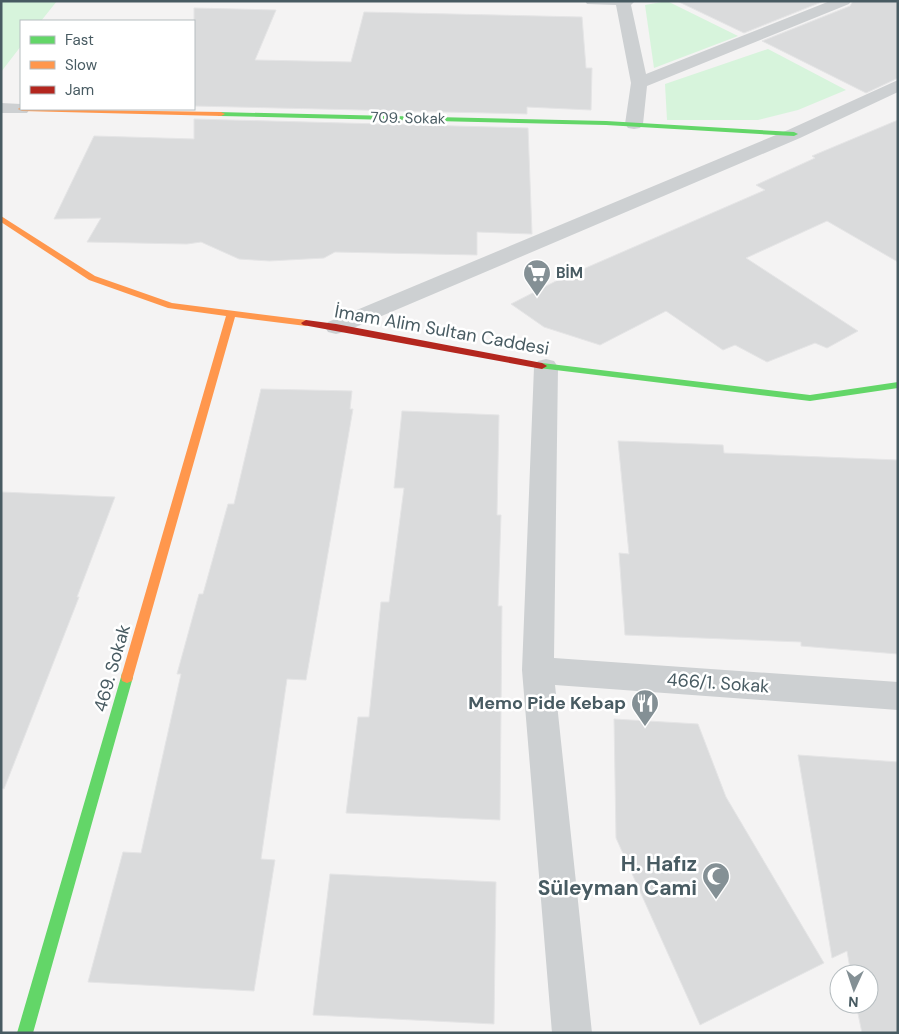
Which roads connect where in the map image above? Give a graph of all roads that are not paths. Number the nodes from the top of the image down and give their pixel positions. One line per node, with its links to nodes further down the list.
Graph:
1 (592, 1): 3 (street)
2 (844, 1): 4 (street)
3 (626, 2): 4 (street)
4 (639, 83): 9 (street)
5 (898, 85): 10 (street)
6 (1, 108): 7 (street, 709. Sokak)
7 (20, 109)
8 (63, 110): 9 (street, 709. Sokak)
9 (634, 124): 10 (street, 709. Sokak)
10 (794, 134): 13 (street)
11 (1, 218): 12 (street, İmam Alim Sultan Caddesi)
12 (231, 313): 13 (street, İmam Alim Sultan Caddesi); 18 (street, 469. Sokak)
13 (336, 327): 14 (street, İmam Alim Sultan Caddesi)
14 (546, 367): 15 (street, İmam Alim Sultan Caddesi); 16 (street)
15 (898, 385)
16 (538, 670): 17 (street, 466/1. Sokak); 19 (street)
17 (898, 696)
18 (25, 1033)
19 (572, 1033)

